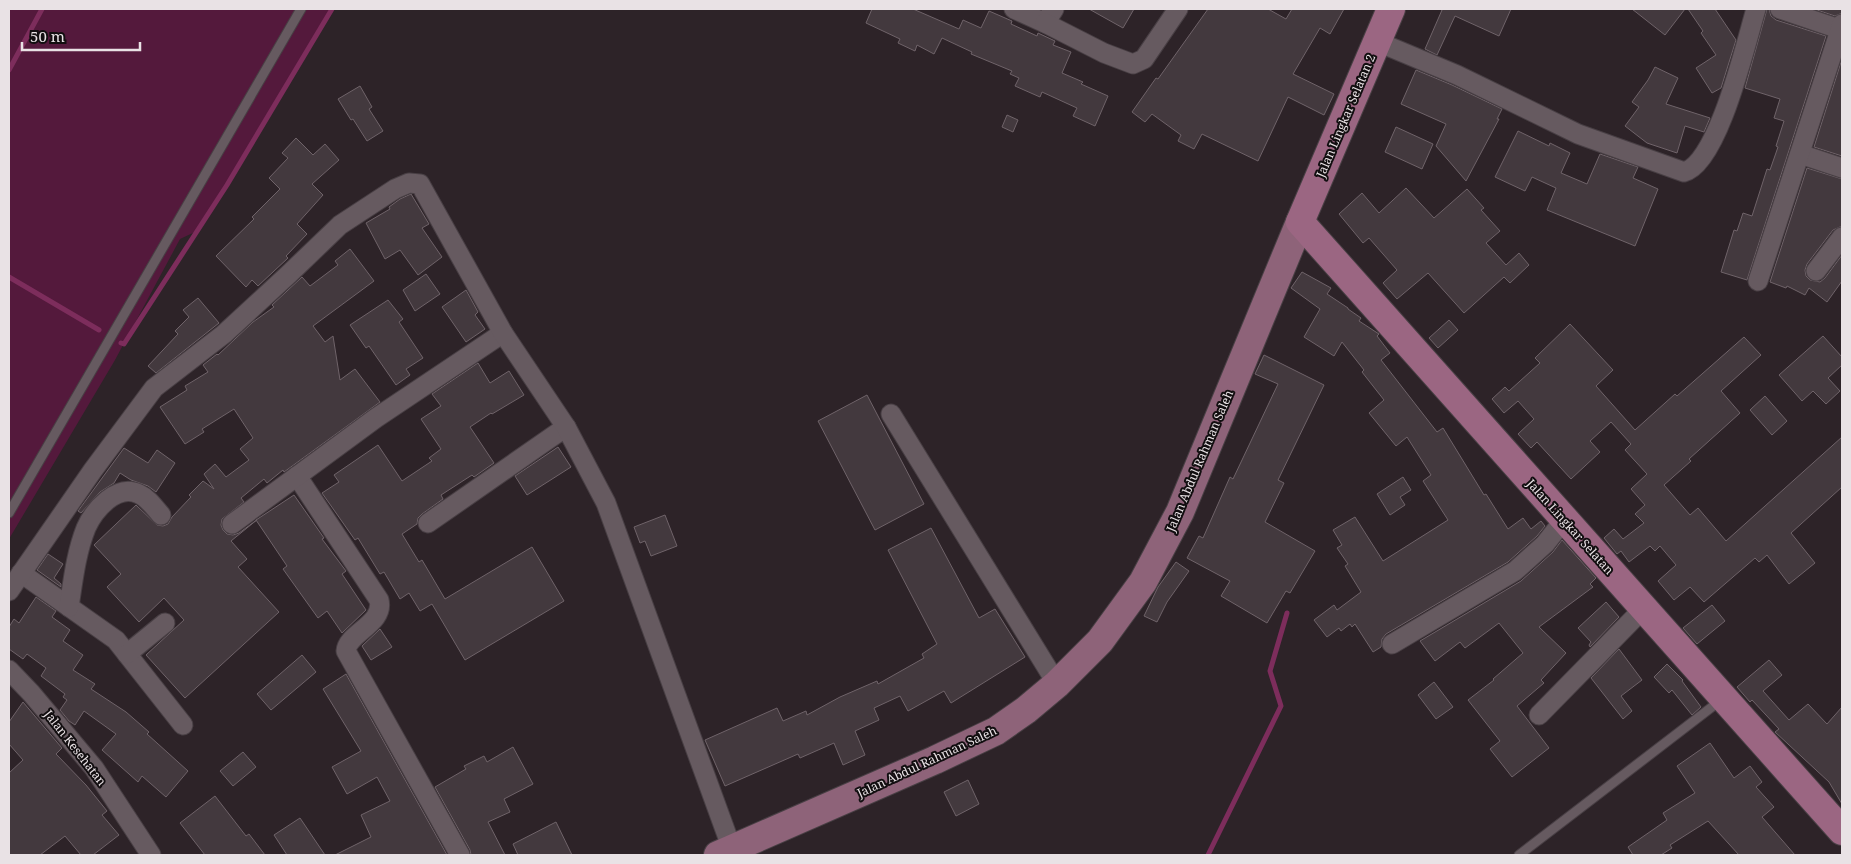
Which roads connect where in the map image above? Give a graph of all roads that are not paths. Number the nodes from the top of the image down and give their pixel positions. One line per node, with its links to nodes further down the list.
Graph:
1 (301, 9): 20 (lane)
2 (1014, 9): 7 (street)
3 (1178, 9): 7 (street)
4 (1391, 9): 9 (highway, Jalan Lingkar Selatan 2)
5 (1756, 9): 9 (street)
6 (1780, 9): 8 (street)
7 (1050, 16)
8 (1842, 28): 10 (street)
9 (1378, 42): 12 (highway, Jalan Lingkar Selatan 2)
10 (1800, 154): 11 (street); 15 (street)
11 (1842, 168)
12 (1300, 222): 22 (highway, Jalan Lingkar Selatan); 33 (main road, Jalan Abdul Rahman Saleh)
13 (1842, 237): 14 (street)
14 (1816, 271)
15 (1758, 280)
16 (503, 333): 18 (street); 19 (street); 25 (street)
17 (891, 414): 33 (street)
18 (566, 428): 23 (street); 38 (street)
19 (297, 476): 24 (street); 40 (street)
20 (9, 513)
21 (161, 515): 27 (street)
22 (1564, 520): 28 (highway, Jalan Lingkar Selatan); 30 (street)
23 (428, 523)
24 (232, 524)
25 (21, 573): 26 (street); 27 (street)
26 (9, 591)
27 (69, 607): 31 (street)
28 (1643, 609): 34 (highway, Jalan Lingkar Selatan); 35 (street)
29 (165, 623): 31 (street)
30 (1392, 644)
31 (127, 654): 36 (street)
32 (9, 670): 39 (street, Jalan Kesehatan)
33 (1057, 684): 38 (main road, Jalan Abdul Rahman Saleh)
34 (1724, 698): 37 (highway, Jalan Lingkar Selatan); 41 (lane)
35 (1540, 715)
36 (183, 725)
37 (1842, 831)
38 (725, 852)
39 (151, 855)
40 (460, 855)
41 (1519, 855)

